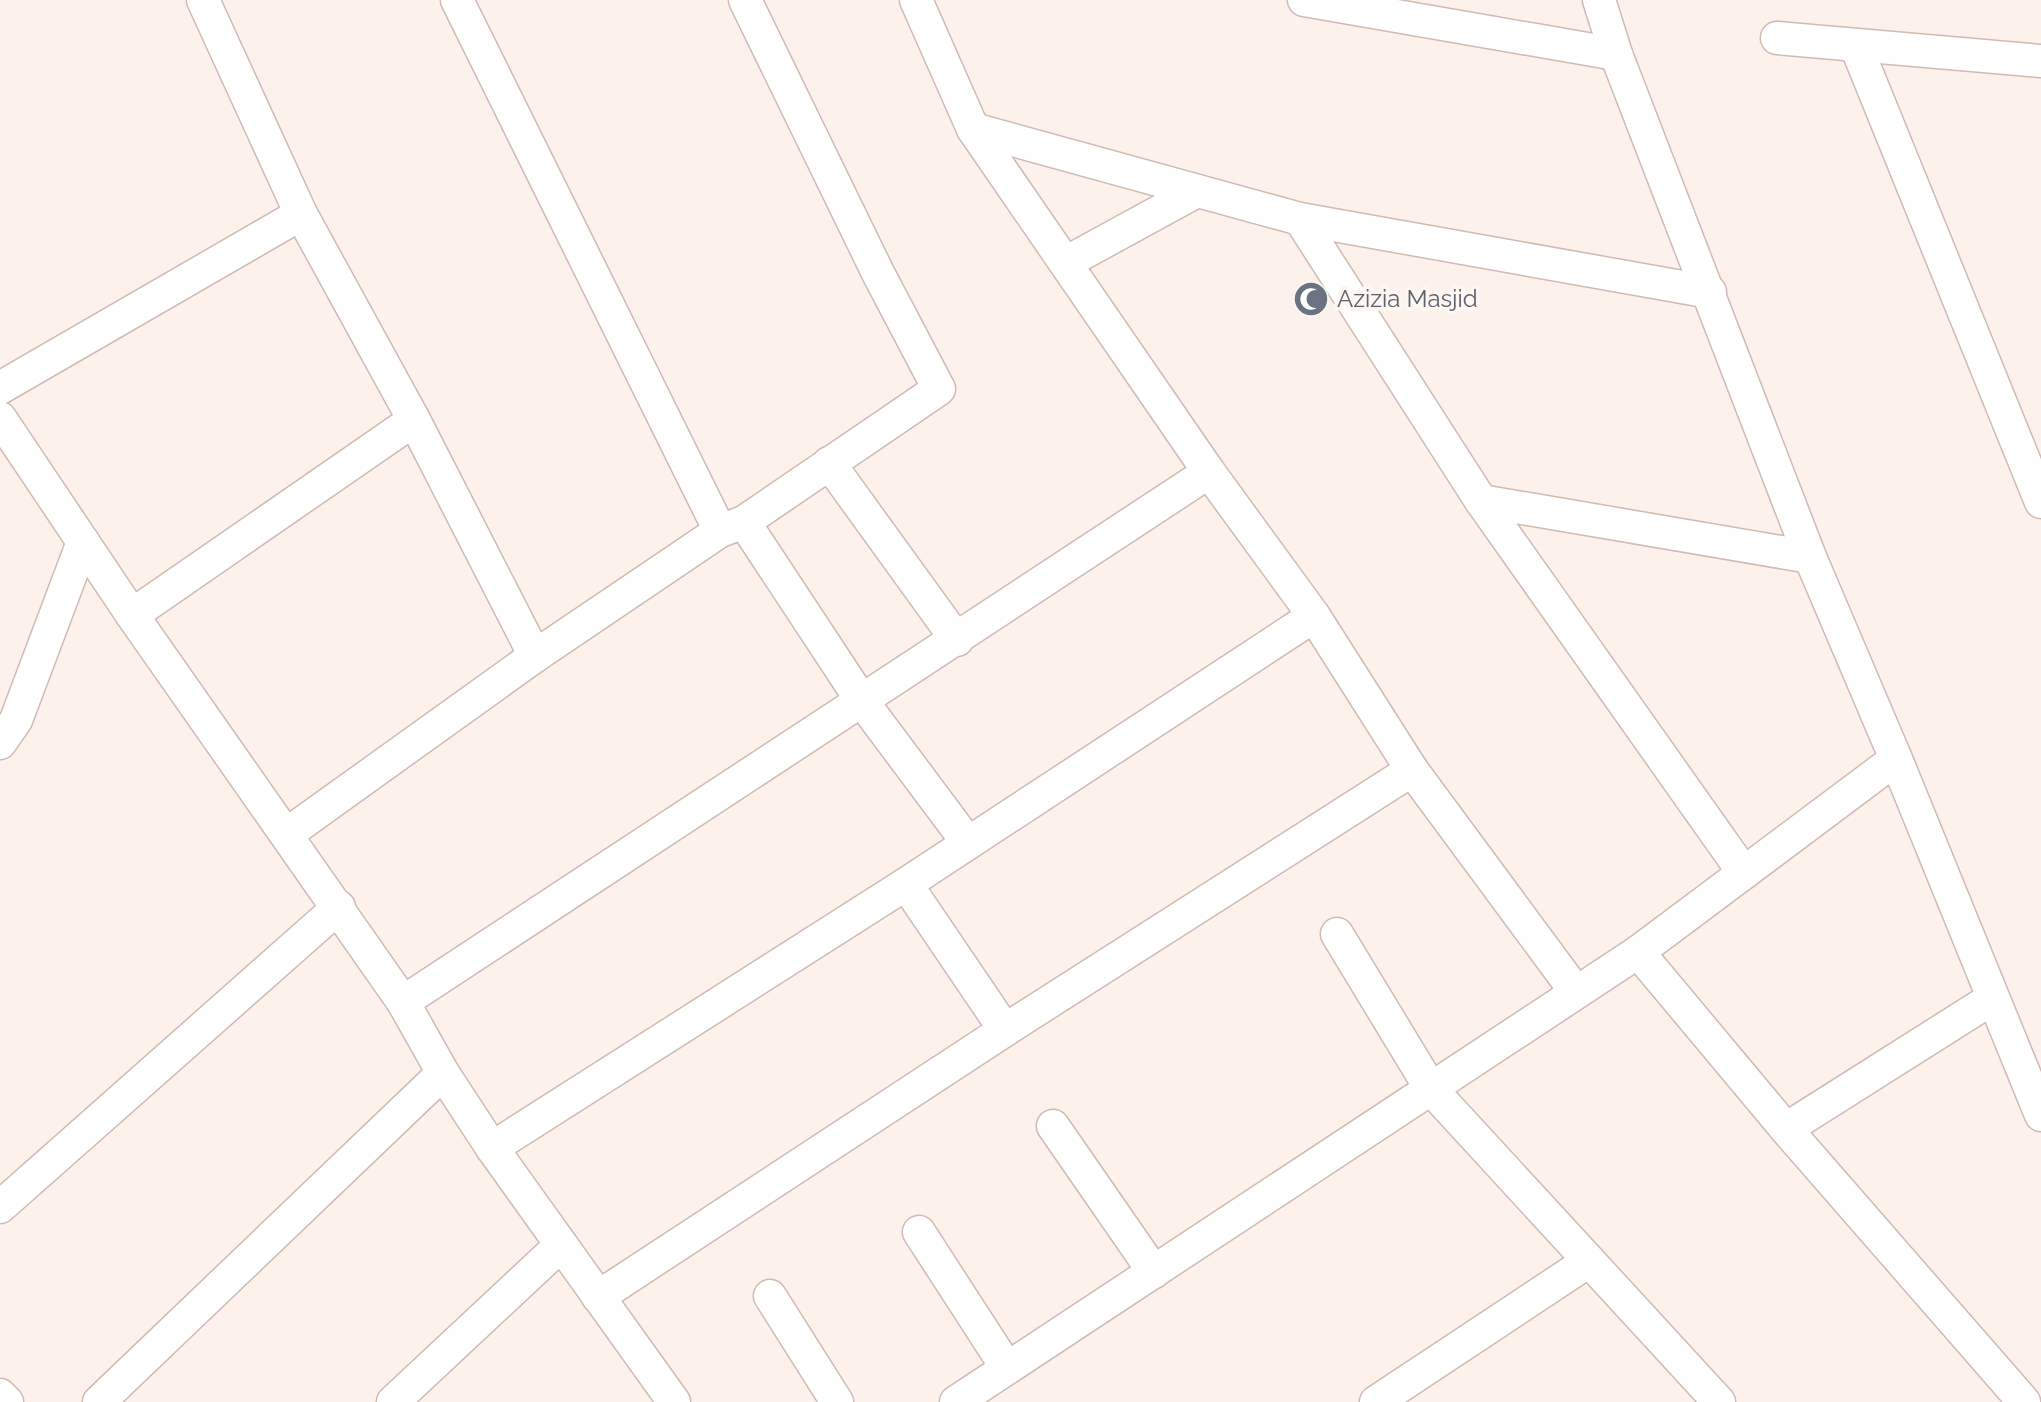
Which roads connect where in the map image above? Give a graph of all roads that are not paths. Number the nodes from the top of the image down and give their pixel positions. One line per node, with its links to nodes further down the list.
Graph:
1 (203, 0): 13 (street)
2 (457, 0): 24 (street)
3 (745, 0): 20 (street)
4 (916, 0): 11 (street)
5 (1304, 0): 9 (street)
6 (1599, 0): 9 (street)
7 (1777, 38): 8 (street)
8 (1856, 46): 10 (street); 23 (street)
9 (1616, 54): 16 (street)
10 (2041, 61)
11 (973, 129): 12 (street); 15 (street)
12 (1197, 191): 14 (street); 15 (street)
13 (301, 214): 17 (street); 19 (street)
14 (1300, 219): 16 (street); 22 (street)
15 (1067, 262): 21 (street)
16 (1710, 292): 26 (street)
17 (0, 388)
18 (0, 418): 25 (street)
19 (414, 420): 27 (street); 30 (street)
20 (829, 463): 24 (street); 29 (street)
21 (1209, 472): 28 (street); 29 (street)
22 (1481, 501): 26 (street); 37 (street)
23 (2041, 502)
24 (732, 526): 30 (street); 31 (street)
25 (83, 542): 27 (street); 32 (street)
26 (1810, 557): 33 (street)
27 (132, 615): 35 (street)
28 (1314, 616): 34 (street); 36 (street)
29 (957, 640): 31 (street)
30 (535, 656): 35 (street)
31 (862, 701): 36 (street); 44 (street)
32 (0, 743)
33 (1896, 759): 37 (street); 43 (street)
34 (1412, 770): 42 (street); 45 (street)
35 (287, 834): 39 (street)
36 (968, 843): 38 (street)
37 (1744, 873): 41 (street)
38 (906, 884): 45 (street); 51 (street)
39 (339, 907): 44 (street); 52 (street)
40 (1337, 934): 47 (street)
41 (1638, 952): 42 (street); 50 (street)
42 (1576, 992): 47 (street)
43 (1993, 998): 48 (street); 50 (street)
44 (403, 1002): 46 (street)
45 (1005, 1030): 58 (street)
46 (443, 1073): 51 (street); 63 (street)
47 (1431, 1089): 55 (street); 56 (street)
48 (2041, 1115)
49 (1053, 1126): 56 (street)
50 (1786, 1129): 69 (street)
51 (492, 1148): 54 (street)
52 (0, 1207)
53 (919, 1232): 59 (street)
54 (561, 1245): 58 (street); 61 (street)
55 (1589, 1261): 67 (street); 68 (street)
56 (1154, 1272): 59 (street)
57 (770, 1296): 65 (street)
58 (598, 1297): 64 (street)
59 (1007, 1368): 66 (street)
60 (0, 1395): 62 (street)
61 (395, 1401)
62 (7, 1402)
63 (99, 1402)
64 (674, 1402)
65 (837, 1402)
66 (956, 1402)
67 (1376, 1402)
68 (1719, 1402)
69 (2024, 1402)

